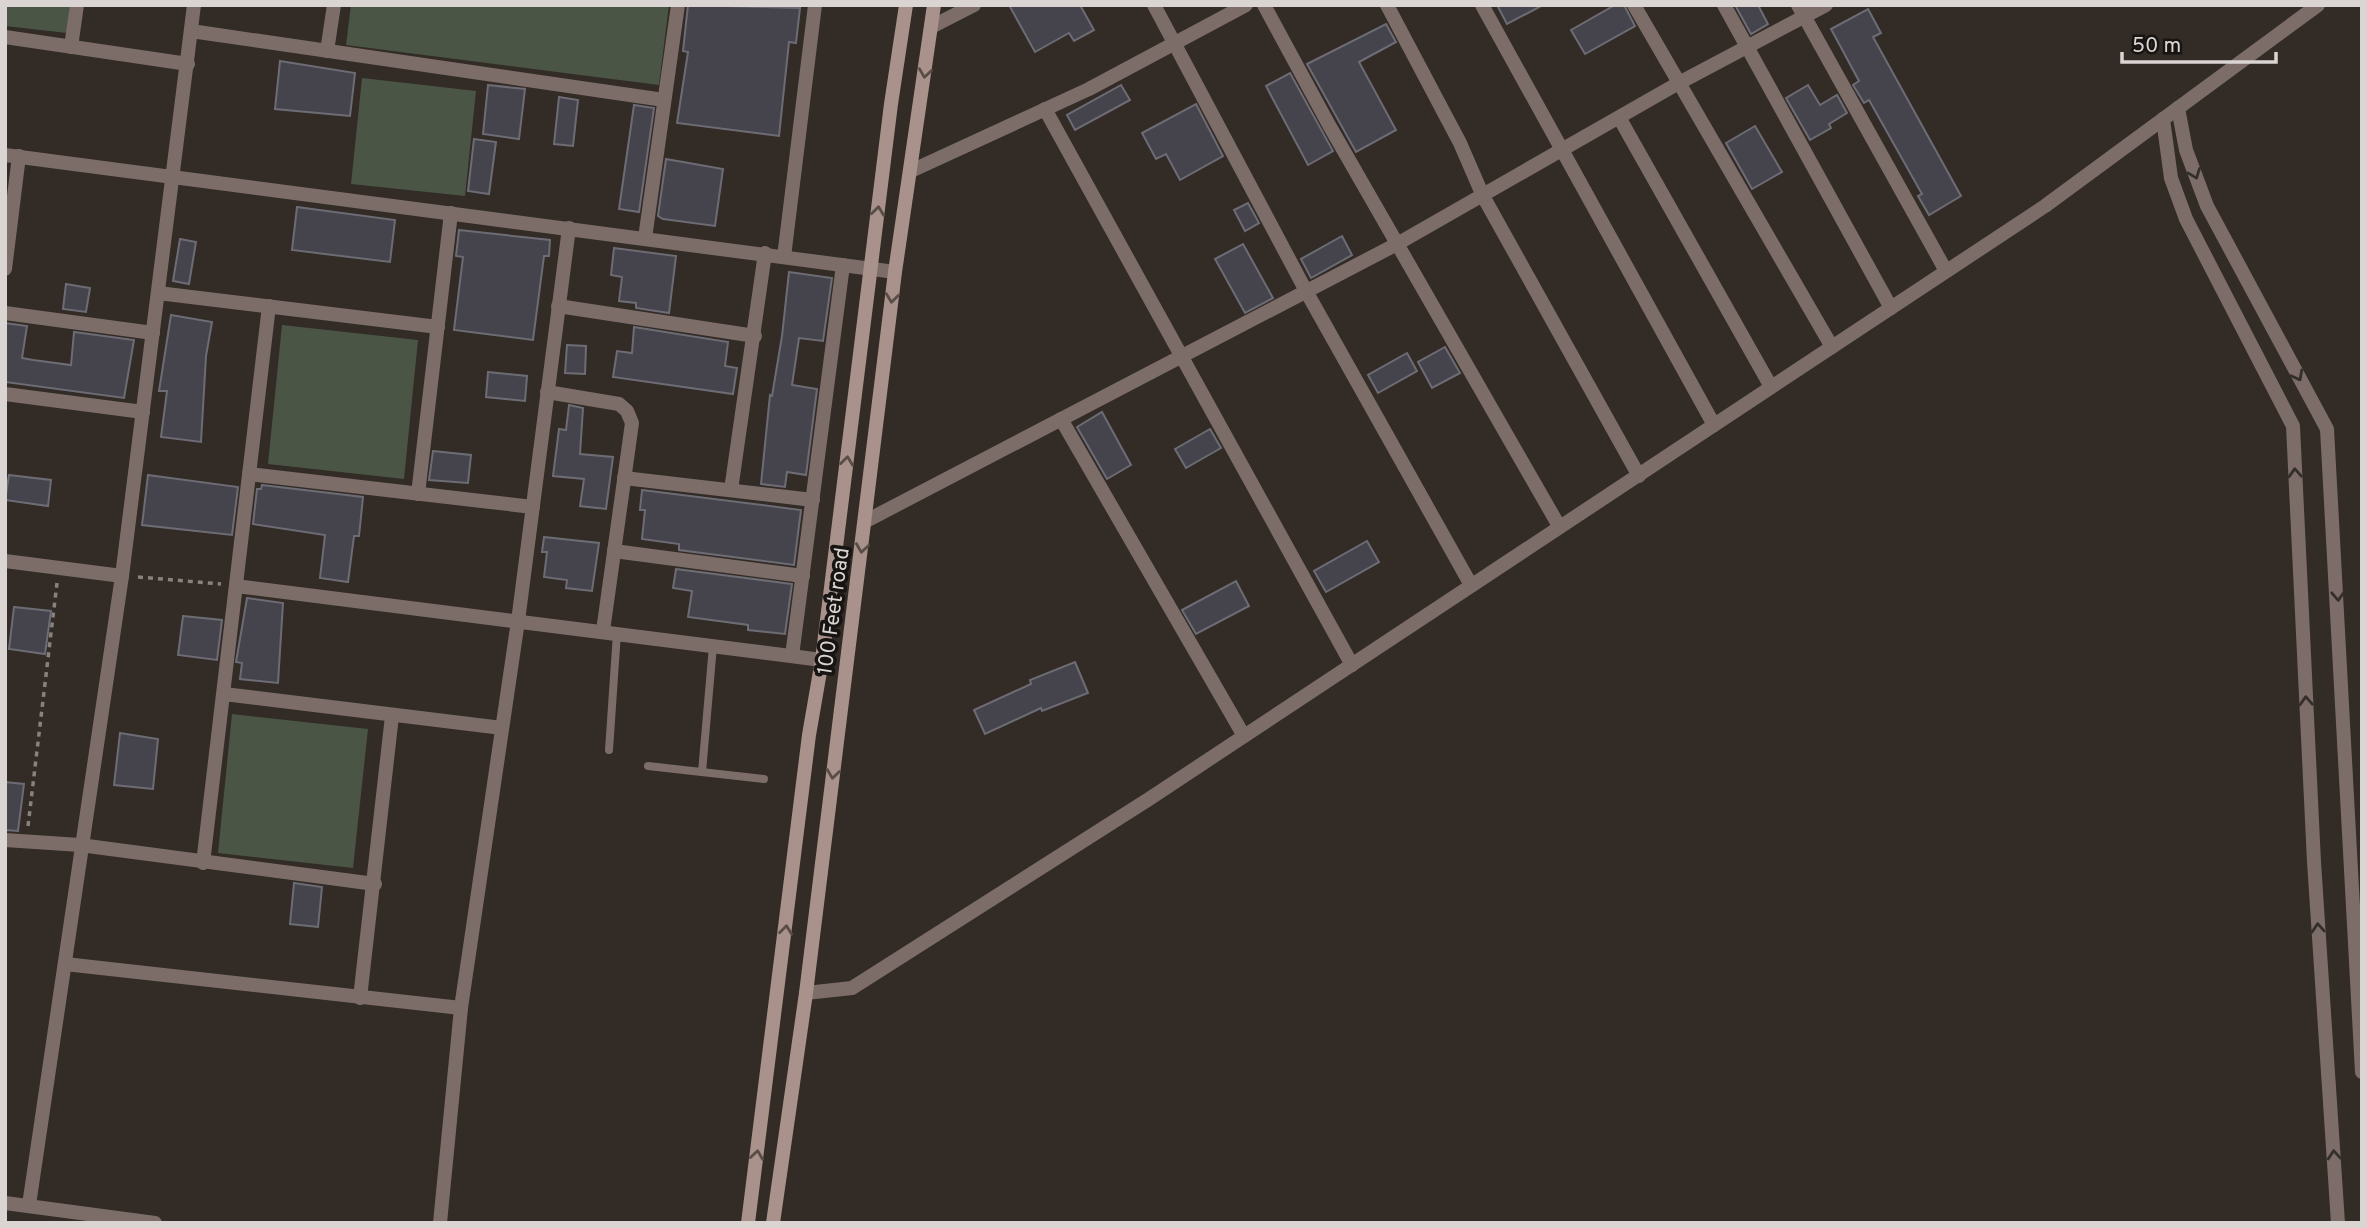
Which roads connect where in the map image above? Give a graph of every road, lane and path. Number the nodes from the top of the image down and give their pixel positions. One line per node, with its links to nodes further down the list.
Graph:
1 (77, 5): 23 (street)
2 (194, 5): 20 (street)
3 (334, 5): 25 (street)
4 (678, 5): 28 (street)
5 (815, 5): 43 (street)
6 (906, 5): 45 (street, 100 Feet road, one-way to 6)
7 (934, 5): 19 (street, 100 Feet road)
8 (974, 5): 19 (street)
9 (1154, 5): 22 (street)
10 (1246, 5): 22 (street)
11 (1265, 5): 41 (street)
12 (1387, 5): 37 (street)
13 (1482, 5): 33 (street)
14 (1634, 5): 27 (street)
15 (1724, 5): 24 (street)
16 (1826, 5): 18 (street)
17 (2318, 5): 29 (street)
18 (1801, 12): 24 (street); 47 (street)
19 (931, 27): 35 (street, 100 Feet road, one-way to 35)
20 (191, 31): 25 (street); 26 (street)
21 (5, 37): 23 (street)
22 (1175, 44): 30 (street); 49 (street)
23 (71, 47): 26 (street)
24 (1747, 48): 27 (street); 53 (street)
25 (327, 51): 28 (street)
26 (188, 64): 36 (street)
27 (1677, 85): 31 (street); 58 (street)
28 (664, 100): 40 (street)
29 (2178, 108): 32 (street); 105 (street, one-way to 105)
30 (1045, 109): 35 (street); 59 (street)
31 (1620, 119): 33 (street); 60 (street)
32 (2163, 119): 47 (street); 112 (street, one-way to 32)
33 (1561, 151): 37 (street); 65 (street)
34 (12, 156): 36 (street); 46 (street)
35 (911, 171): 48 (street, 100 Feet road)
36 (173, 176): 38 (street); 50 (street)
37 (1483, 196): 41 (street); 67 (street)
38 (451, 213): 39 (street); 55 (street)
39 (569, 228): 40 (street); 52 (street)
40 (645, 238): 42 (street)
41 (1397, 244): 49 (street); 74 (street)
42 (765, 253): 43 (street); 57 (street)
43 (785, 257): 44 (street)
44 (843, 264): 45 (street); 71 (street)
45 (871, 268): 48 (street); 86 (street, 100 Feet road, one-way to 45)
46 (5, 269)
47 (1946, 271): 53 (street)
48 (895, 272): 73 (street, 100 Feet road, one-way to 73)
49 (1306, 291): 59 (street); 80 (street)
50 (158, 293): 51 (street); 56 (street)
51 (268, 306): 55 (street); 66 (street)
52 (558, 306): 57 (street); 61 (street)
53 (1891, 308): 58 (street)
54 (5, 313): 56 (street)
55 (438, 327): 70 (street)
56 (153, 333): 63 (street)
57 (755, 336): 69 (street)
58 (1832, 347): 60 (street)
59 (1183, 355): 64 (street); 87 (street)
60 (1770, 386): 65 (street)
61 (547, 392): 68 (street); 72 (street)
62 (5, 394): 63 (street)
63 (143, 412): 78 (street)
64 (1061, 419): 73 (street); 91 (street)
65 (1714, 425): 67 (street)
66 (249, 474): 70 (street); 81 (street)
67 (1639, 476): 74 (street)
68 (624, 478): 69 (street); 75 (street)
69 (731, 490): 71 (street)
70 (418, 494): 72 (street)
71 (813, 500): 79 (street)
72 (533, 508): 82 (street)
73 (866, 521): 102 (street, 100 Feet road, one-way to 102)
74 (1559, 526): 80 (street)
75 (614, 551): 79 (street); 83 (street)
76 (5, 561): 77 (street)
77 (59, 568): 78 (street); 97 (path)
78 (122, 576): 81 (path); 98 (street)
79 (803, 576): 85 (street)
80 (1471, 585): 87 (street)
81 (236, 586): 82 (street); 88 (street)
82 (518, 621): 83 (street); 90 (street)
83 (610, 632): 84 (street); 92 (lane)
84 (713, 646): 85 (street); 94 (lane)
85 (792, 656): 86 (street)
86 (822, 660): 110 (street, 100 Feet road, one-way to 86)
87 (1352, 665): 91 (street)
88 (224, 694): 89 (street); 99 (street)
89 (392, 716): 90 (street); 100 (street)
90 (502, 728): 104 (street)
91 (1244, 736): 102 (street)
92 (609, 750)
93 (648, 766): 94 (lane)
94 (702, 772): 95 (lane)
95 (764, 779)
96 (5, 840): 97 (street)
97 (26, 842): 98 (street)
98 (80, 845): 99 (street); 101 (street)
99 (204, 863): 100 (street)
100 (374, 884): 103 (street)
101 (65, 964): 103 (street); 107 (street)
102 (806, 993): 111 (street, 100 Feet road)
103 (360, 998): 104 (street)
104 (461, 1008): 109 (street)
105 (2362, 1072)
106 (5, 1203): 107 (street)
107 (29, 1206): 108 (street)
108 (155, 1223)
109 (440, 1223)
110 (748, 1223)
111 (773, 1223)
112 (2338, 1223)

